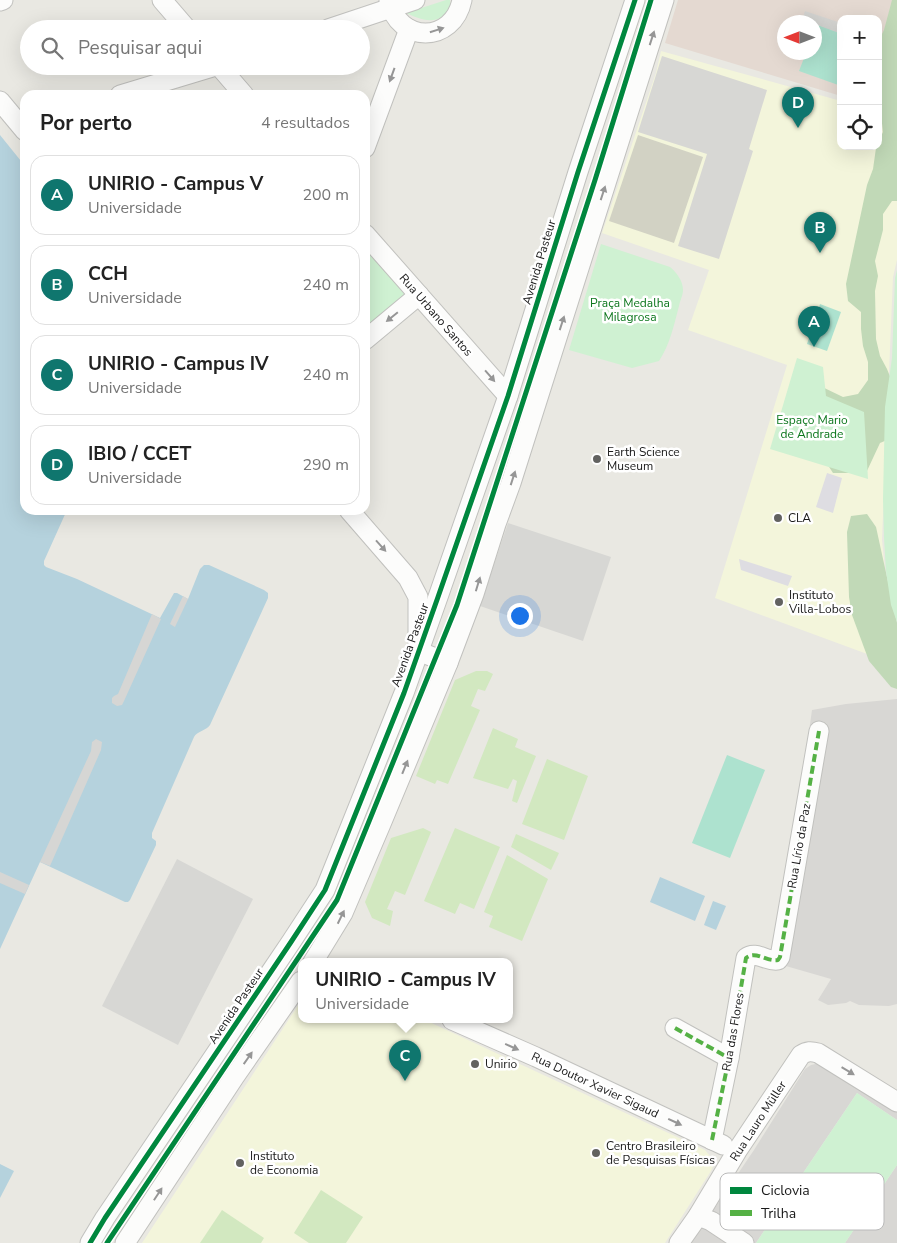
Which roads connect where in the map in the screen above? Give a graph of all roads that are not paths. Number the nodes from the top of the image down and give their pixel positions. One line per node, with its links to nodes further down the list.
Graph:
1 (162, 0): 7 (street)
2 (415, 0): 6 (street)
3 (462, 0): 9 (street, one-way to 3)
4 (635, 0): 10 (street, Avenida Pasteur)
5 (664, 0): 11 (street, one-way to 5)
6 (390, 4): 8 (street); 9 (street)
7 (179, 20)
8 (350, 20)
9 (409, 30): 18 (street, one-way to 18)
10 (616, 60): 11 (street); 22 (street, Avenida Pasteur)
11 (642, 68): 25 (street, one-way to 11)
12 (187, 75): 14 (street)
13 (225, 75): 15 (street)
14 (137, 90)
15 (239, 90)
16 (0, 100): 17 (street)
17 (20, 123)
18 (370, 135)
19 (370, 240): 20 (street, Rua Urbano Santos)
20 (419, 295): 21 (street, one-way to 21); 22 (street, Rua Urbano Santos, one-way to 22)
21 (370, 336)
22 (508, 396): 24 (street, Avenida Pasteur)
23 (353, 515): 26 (street, one-way to 26)
24 (438, 597): 25 (street); 26 (street, Avenida Pasteur)
25 (468, 610): 27 (street)
26 (418, 651): 27 (street); 29 (street, Avenida Pasteur)
27 (448, 663): 31 (street, one-way to 27)
28 (819, 731): 32 (street, Rua Lírio da Paz)
29 (291, 942): 30 (street); 43 (street, Avenida Pasteur)
30 (313, 958)
31 (319, 958)
32 (778, 960): 36 (street, Rua das Flores)
33 (298, 985): 46 (street, one-way to 33)
34 (459, 1023): 38 (street, Rua Doutor Xavier Sigaud, one-way to 38)
35 (675, 1028): 36 (street)
36 (730, 1058): 38 (street, Rua das Flores)
37 (897, 1102): 39 (street, Rua Lauro Müller, one-way to 37)
38 (712, 1140): 39 (street, Rua Doutor Xavier Sigaud)
39 (737, 1151): 40 (street, Rua Lauro Müller)
40 (724, 1173)
41 (720, 1179): 42 (street, Rua Lauro Müller)
42 (698, 1216): 44 (street); 48 (street, Rua Lauro Müller)
43 (105, 1218): 46 (street); 47 (street, Avenida Pasteur)
44 (720, 1227)
45 (724, 1230): 49 (street)
46 (128, 1239)
47 (90, 1243)
48 (679, 1243)
49 (744, 1243)

